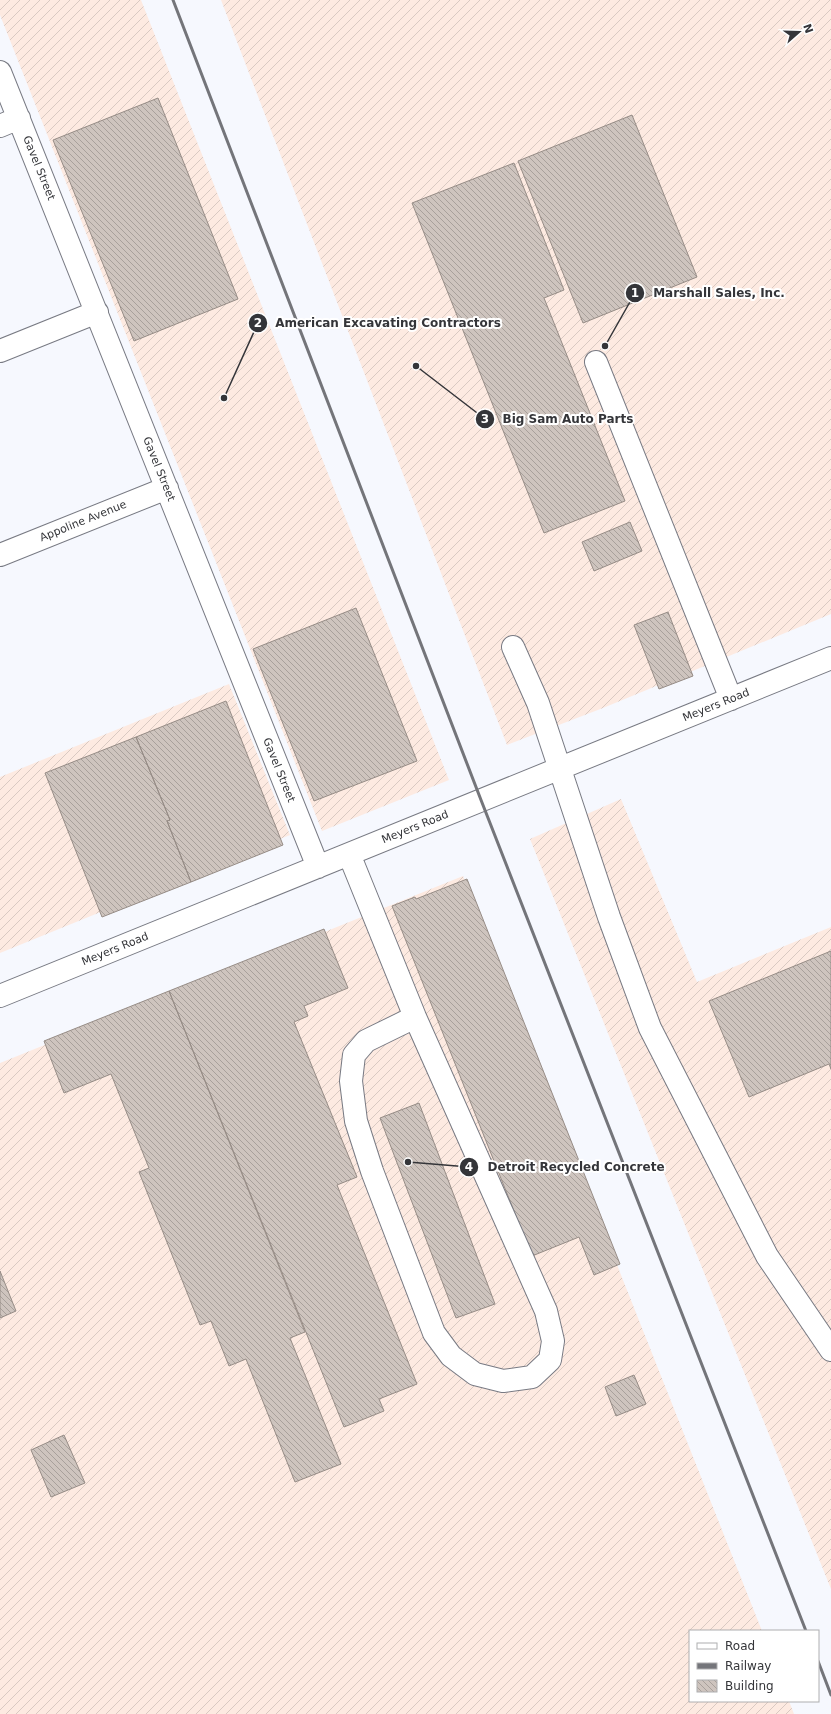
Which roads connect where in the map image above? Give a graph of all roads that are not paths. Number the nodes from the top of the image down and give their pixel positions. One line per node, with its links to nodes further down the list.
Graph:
1 (0, 72): 2 (street, Gavel Street)
2 (9, 122): 3 (street, Gavel Street)
3 (96, 312): 4 (street); 6 (street, Gavel Street)
4 (0, 351)
5 (596, 362): 10 (street)
6 (166, 488): 7 (street, Appoline Avenue); 13 (street, Gavel Street)
7 (0, 555)
8 (513, 647): 11 (street)
9 (831, 658): 10 (street, Meyers Road)
10 (731, 699): 11 (street, Meyers Road)
11 (559, 768): 12 (street, Meyers Road); 16 (street)
12 (349, 854): 13 (street, Meyers Road); 15 (street)
13 (318, 867): 14 (street, Meyers Road)
14 (0, 996)
15 (415, 1017): 15 (street)
16 (831, 1350)

